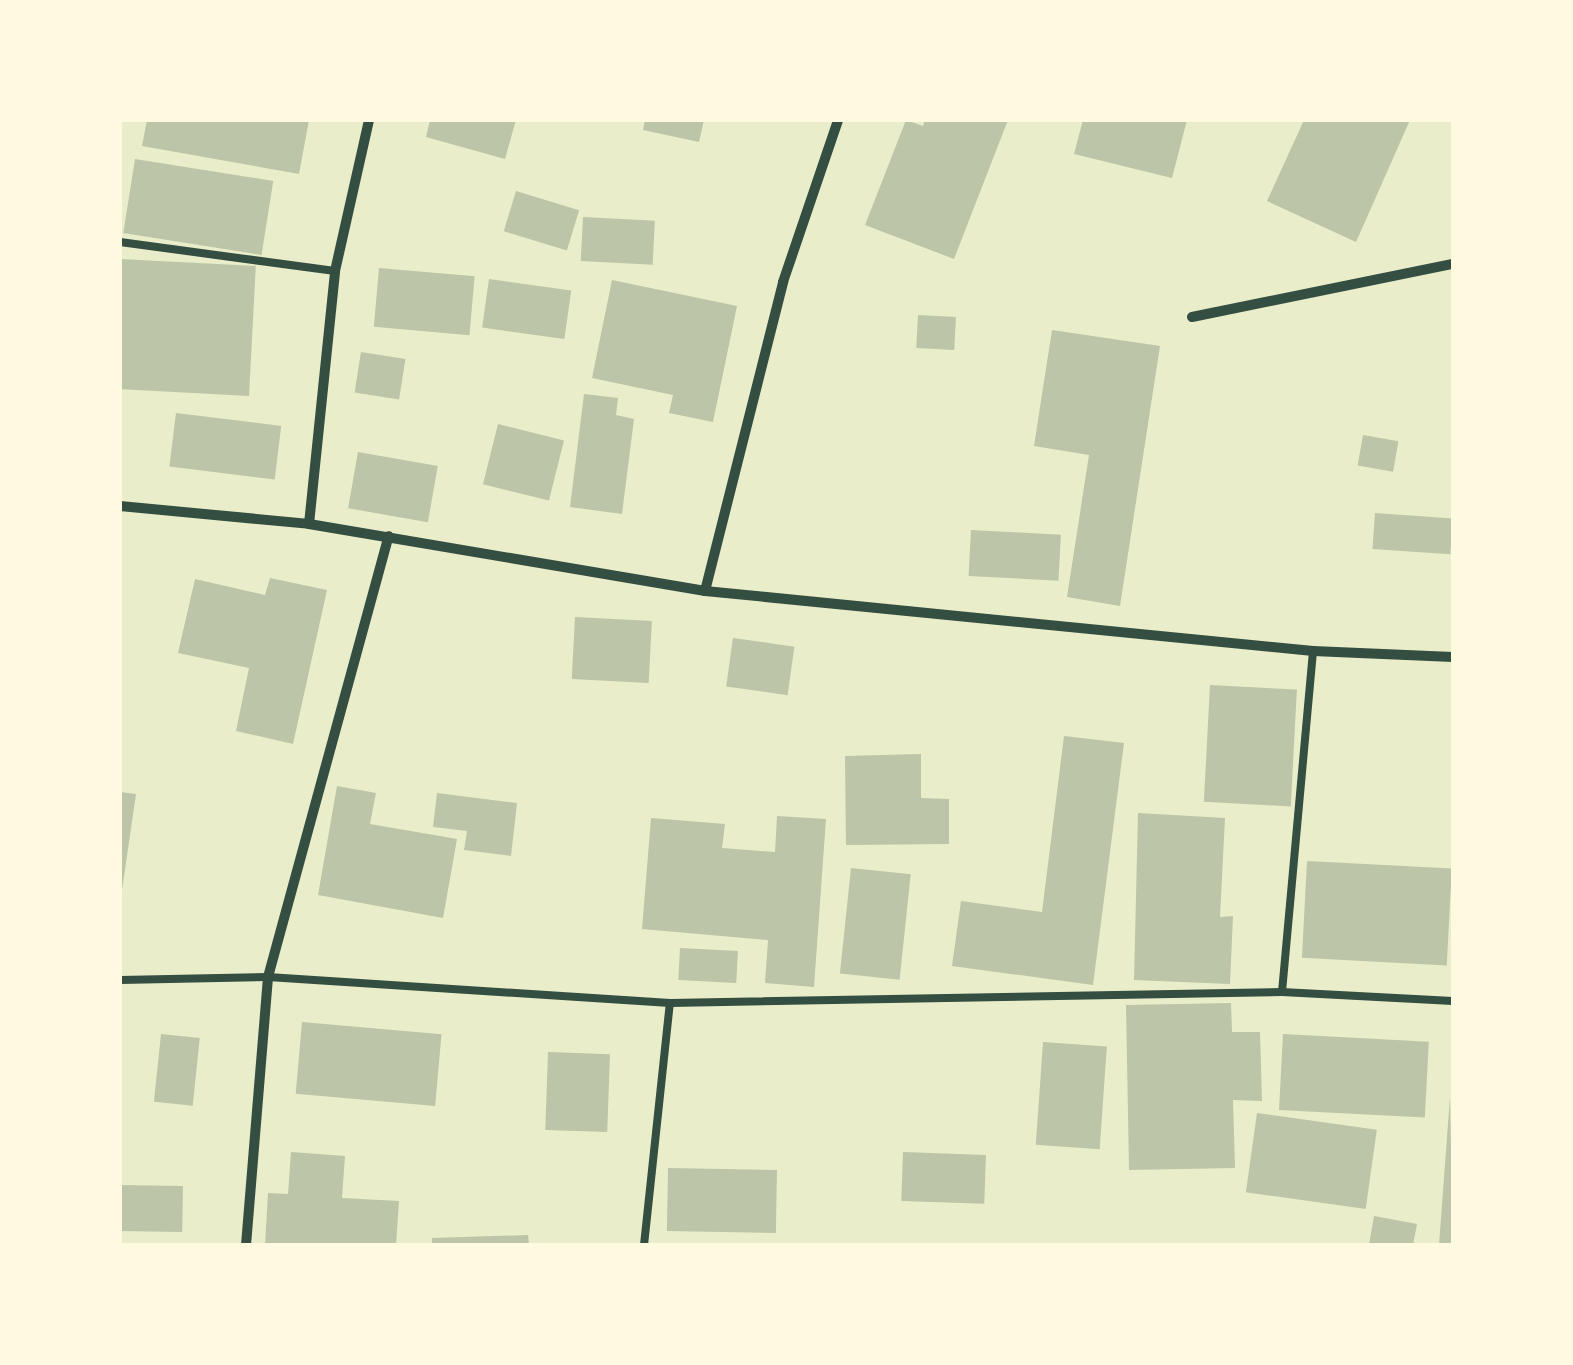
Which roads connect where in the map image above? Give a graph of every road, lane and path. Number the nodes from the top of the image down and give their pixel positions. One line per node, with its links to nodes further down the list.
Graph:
1 (369, 120): 5 (street)
2 (838, 120): 10 (street)
3 (120, 242): 5 (lane)
4 (1453, 264): 6 (street)
5 (334, 271): 8 (street)
6 (1192, 317)
7 (120, 506): 8 (street)
8 (309, 524): 9 (street)
9 (389, 536): 10 (street); 13 (street)
10 (705, 590): 11 (street)
11 (1313, 651): 12 (street); 15 (lane)
12 (1453, 658)
13 (268, 977): 14 (lane); 17 (lane); 18 (street)
14 (120, 980)
15 (1282, 992): 16 (lane); 17 (lane)
16 (1453, 1001)
17 (670, 1003): 19 (lane)
18 (246, 1245)
19 (644, 1245)

